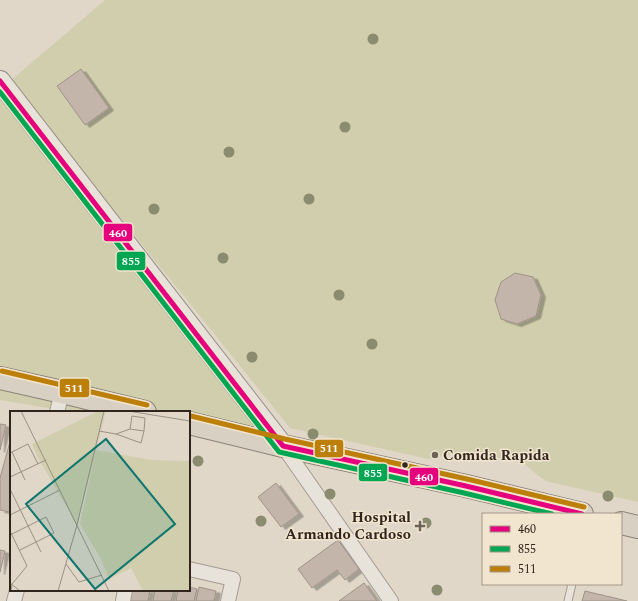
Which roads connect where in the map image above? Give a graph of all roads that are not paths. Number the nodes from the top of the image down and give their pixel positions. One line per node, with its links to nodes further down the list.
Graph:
1 (0, 81): 6 (main road)
2 (0, 378): 3 (highway)
3 (60, 402): 4 (highway)
4 (136, 411)
5 (190, 423): 6 (highway)
6 (283, 446): 7 (highway); 17 (street)
7 (578, 513)
8 (622, 523): 9 (highway)
9 (638, 527)
10 (190, 569): 16 (street)
11 (572, 585): 18 (lane)
12 (16, 591): 14 (street)
13 (125, 591): 15 (street)
14 (14, 601)
15 (123, 601)
16 (228, 601)
17 (391, 601)
18 (568, 601)

